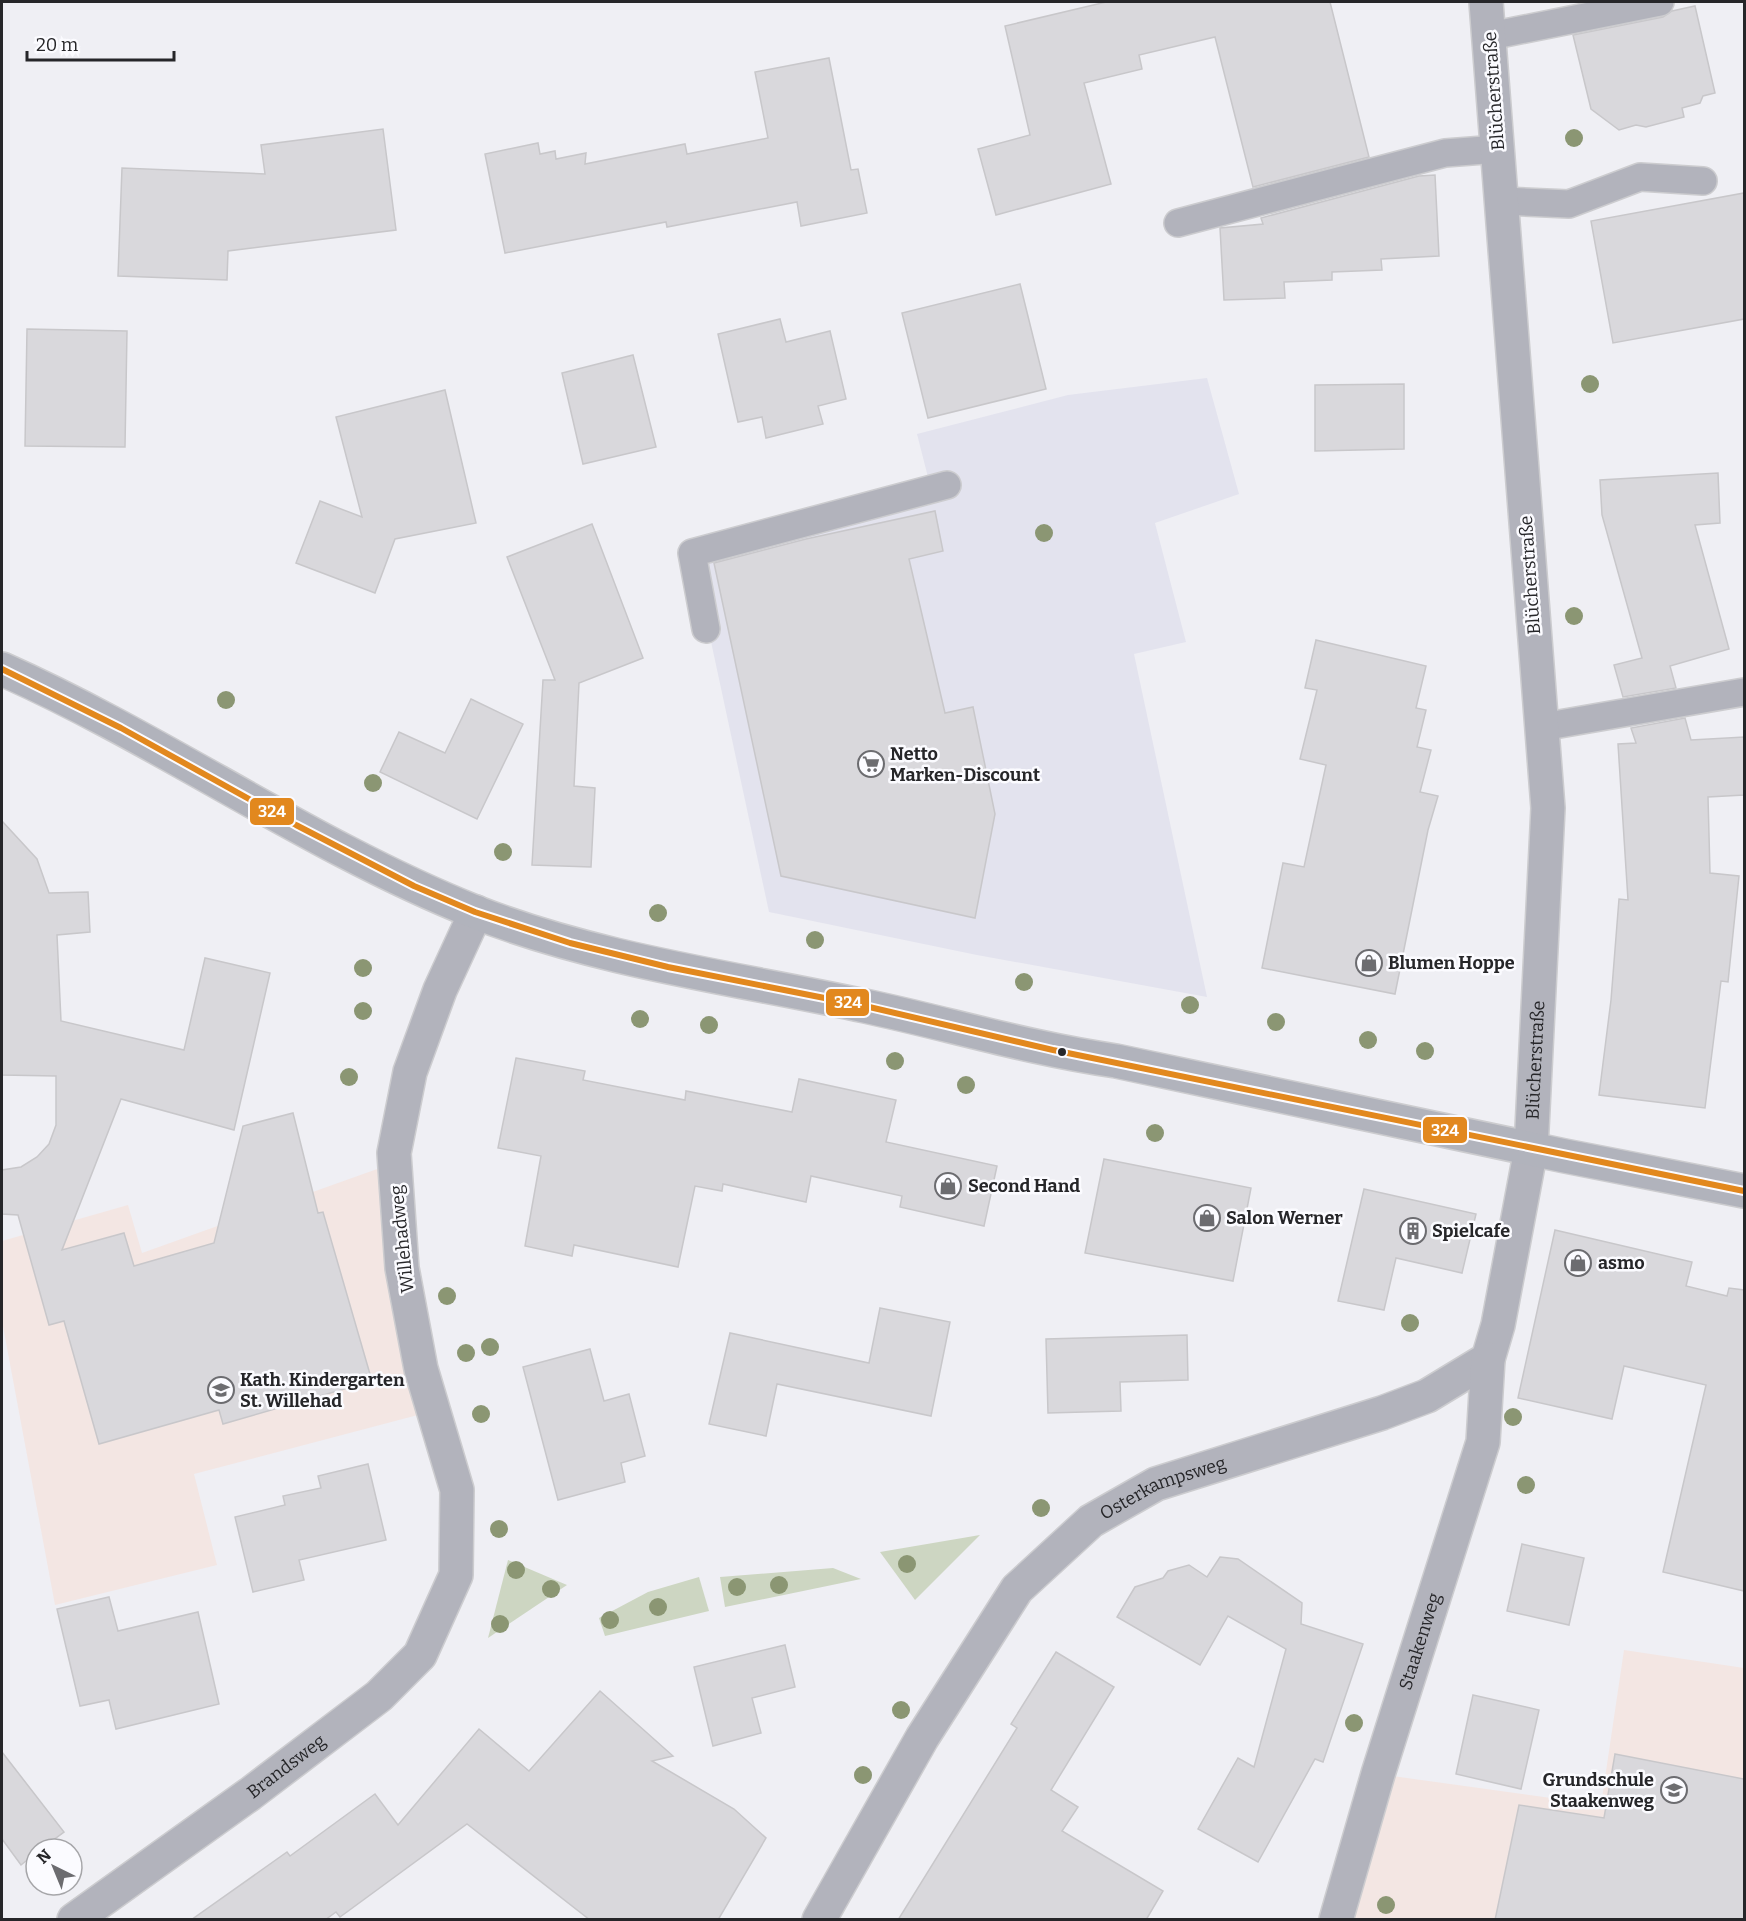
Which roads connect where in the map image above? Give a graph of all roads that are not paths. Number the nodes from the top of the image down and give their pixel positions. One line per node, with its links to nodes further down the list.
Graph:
1 (1486, 2): 3 (street, Blücherstraße)
2 (1660, 2): 3 (lane)
3 (1490, 36): 4 (street, Blücherstraße)
4 (1498, 149): 6 (street, Blücherstraße); 7 (lane)
5 (1703, 181): 6 (lane)
6 (1503, 201): 12 (street, Blücherstraße)
7 (1178, 223)
8 (947, 485): 9 (lane)
9 (706, 629)
10 (2, 669): 13 (street)
11 (1744, 692): 12 (lane)
12 (1542, 727): 14 (street, Blücherstraße)
13 (476, 912): 14 (street); 17 (street, Willehadweg)
14 (1531, 1149): 15 (street); 16 (street)
15 (1744, 1191)
16 (1488, 1359): 19 (street, Osterkampsweg); 20 (street, Staakenweg)
17 (456, 1575): 18 (street, Brandsweg)
18 (74, 1920)
19 (819, 1920)
20 (1336, 1920)

